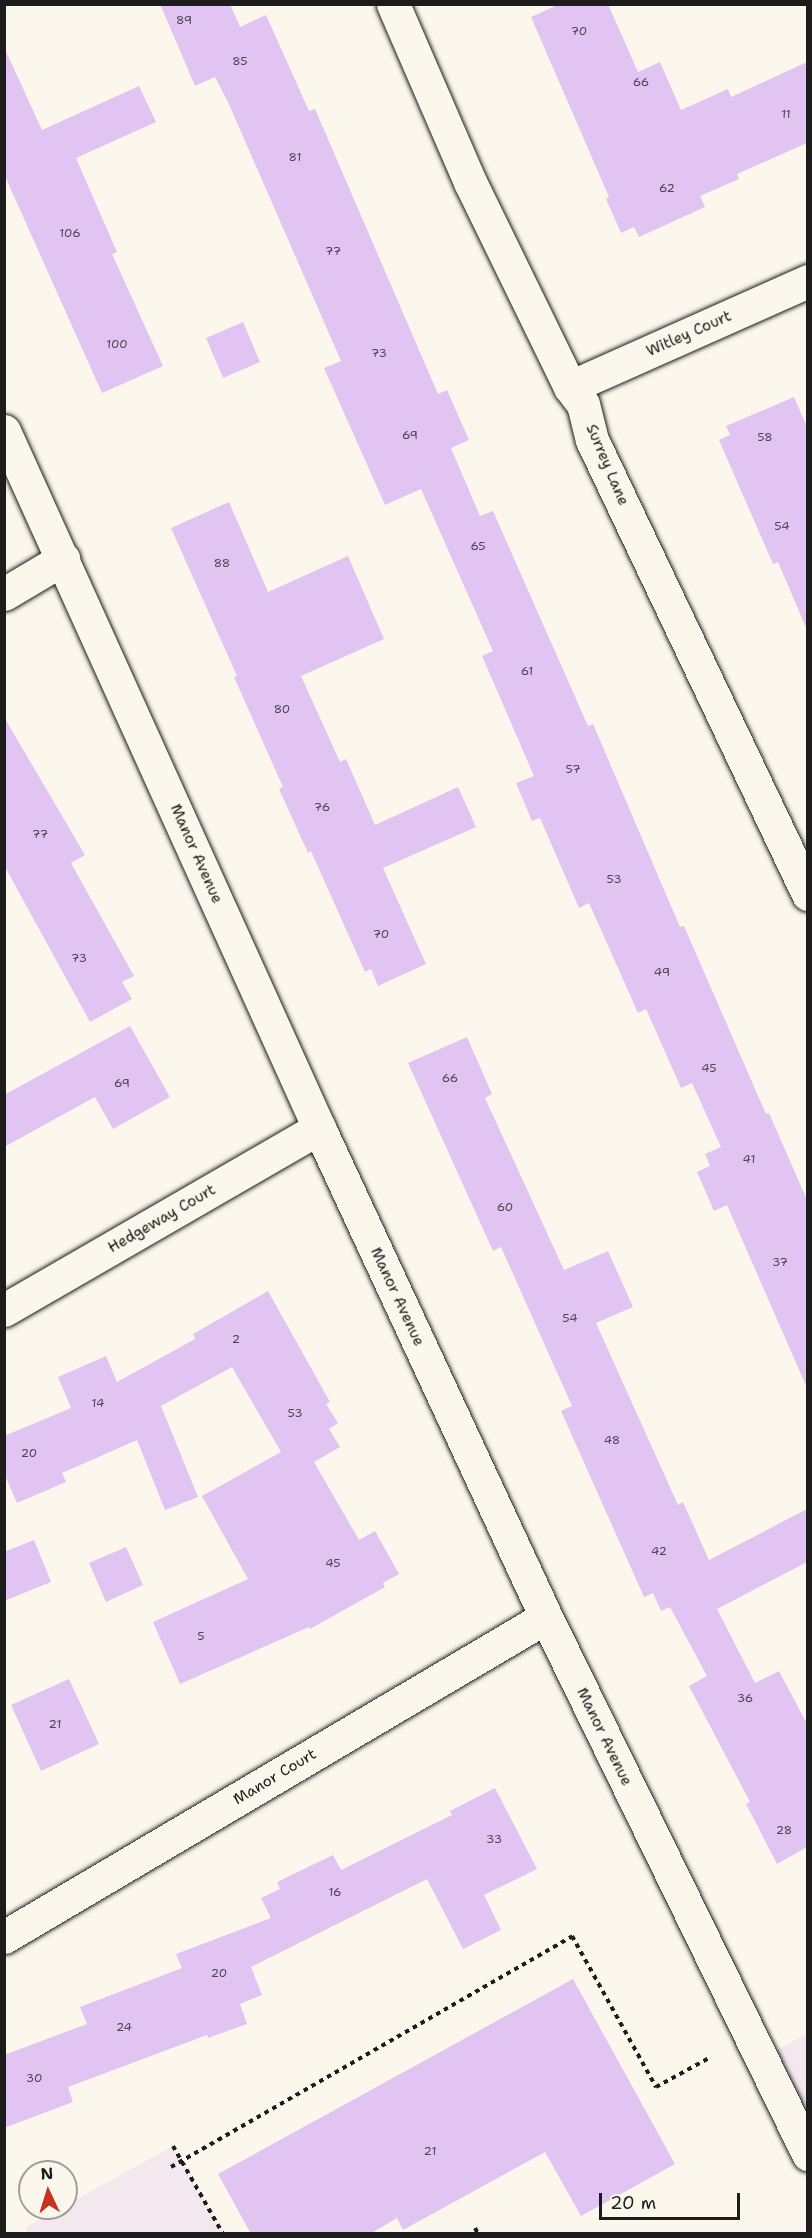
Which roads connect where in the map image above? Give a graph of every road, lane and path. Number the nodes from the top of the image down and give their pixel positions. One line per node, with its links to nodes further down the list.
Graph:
1 (393, 4): 3 (street, Surrey Lane)
2 (807, 281): 3 (street, Witley Court)
3 (570, 387): 7 (street, Surrey Lane)
4 (4, 431): 5 (street, Manor Avenue)
5 (63, 559): 6 (street); 8 (street, Manor Avenue)
6 (4, 594)
7 (804, 875)
8 (319, 1128): 9 (street, Hedgeway Court); 10 (street, Manor Avenue)
9 (4, 1310)
10 (546, 1617): 11 (street, Manor Court); 14 (street, Manor Avenue)
11 (4, 1936)
12 (709, 2058): 15 (path)
13 (173, 2146): 15 (path)
14 (807, 2154)
15 (181, 2161): 16 (path); 18 (path)
16 (171, 2167)
17 (475, 2228): 19 (path)
18 (223, 2234)
19 (478, 2234)

